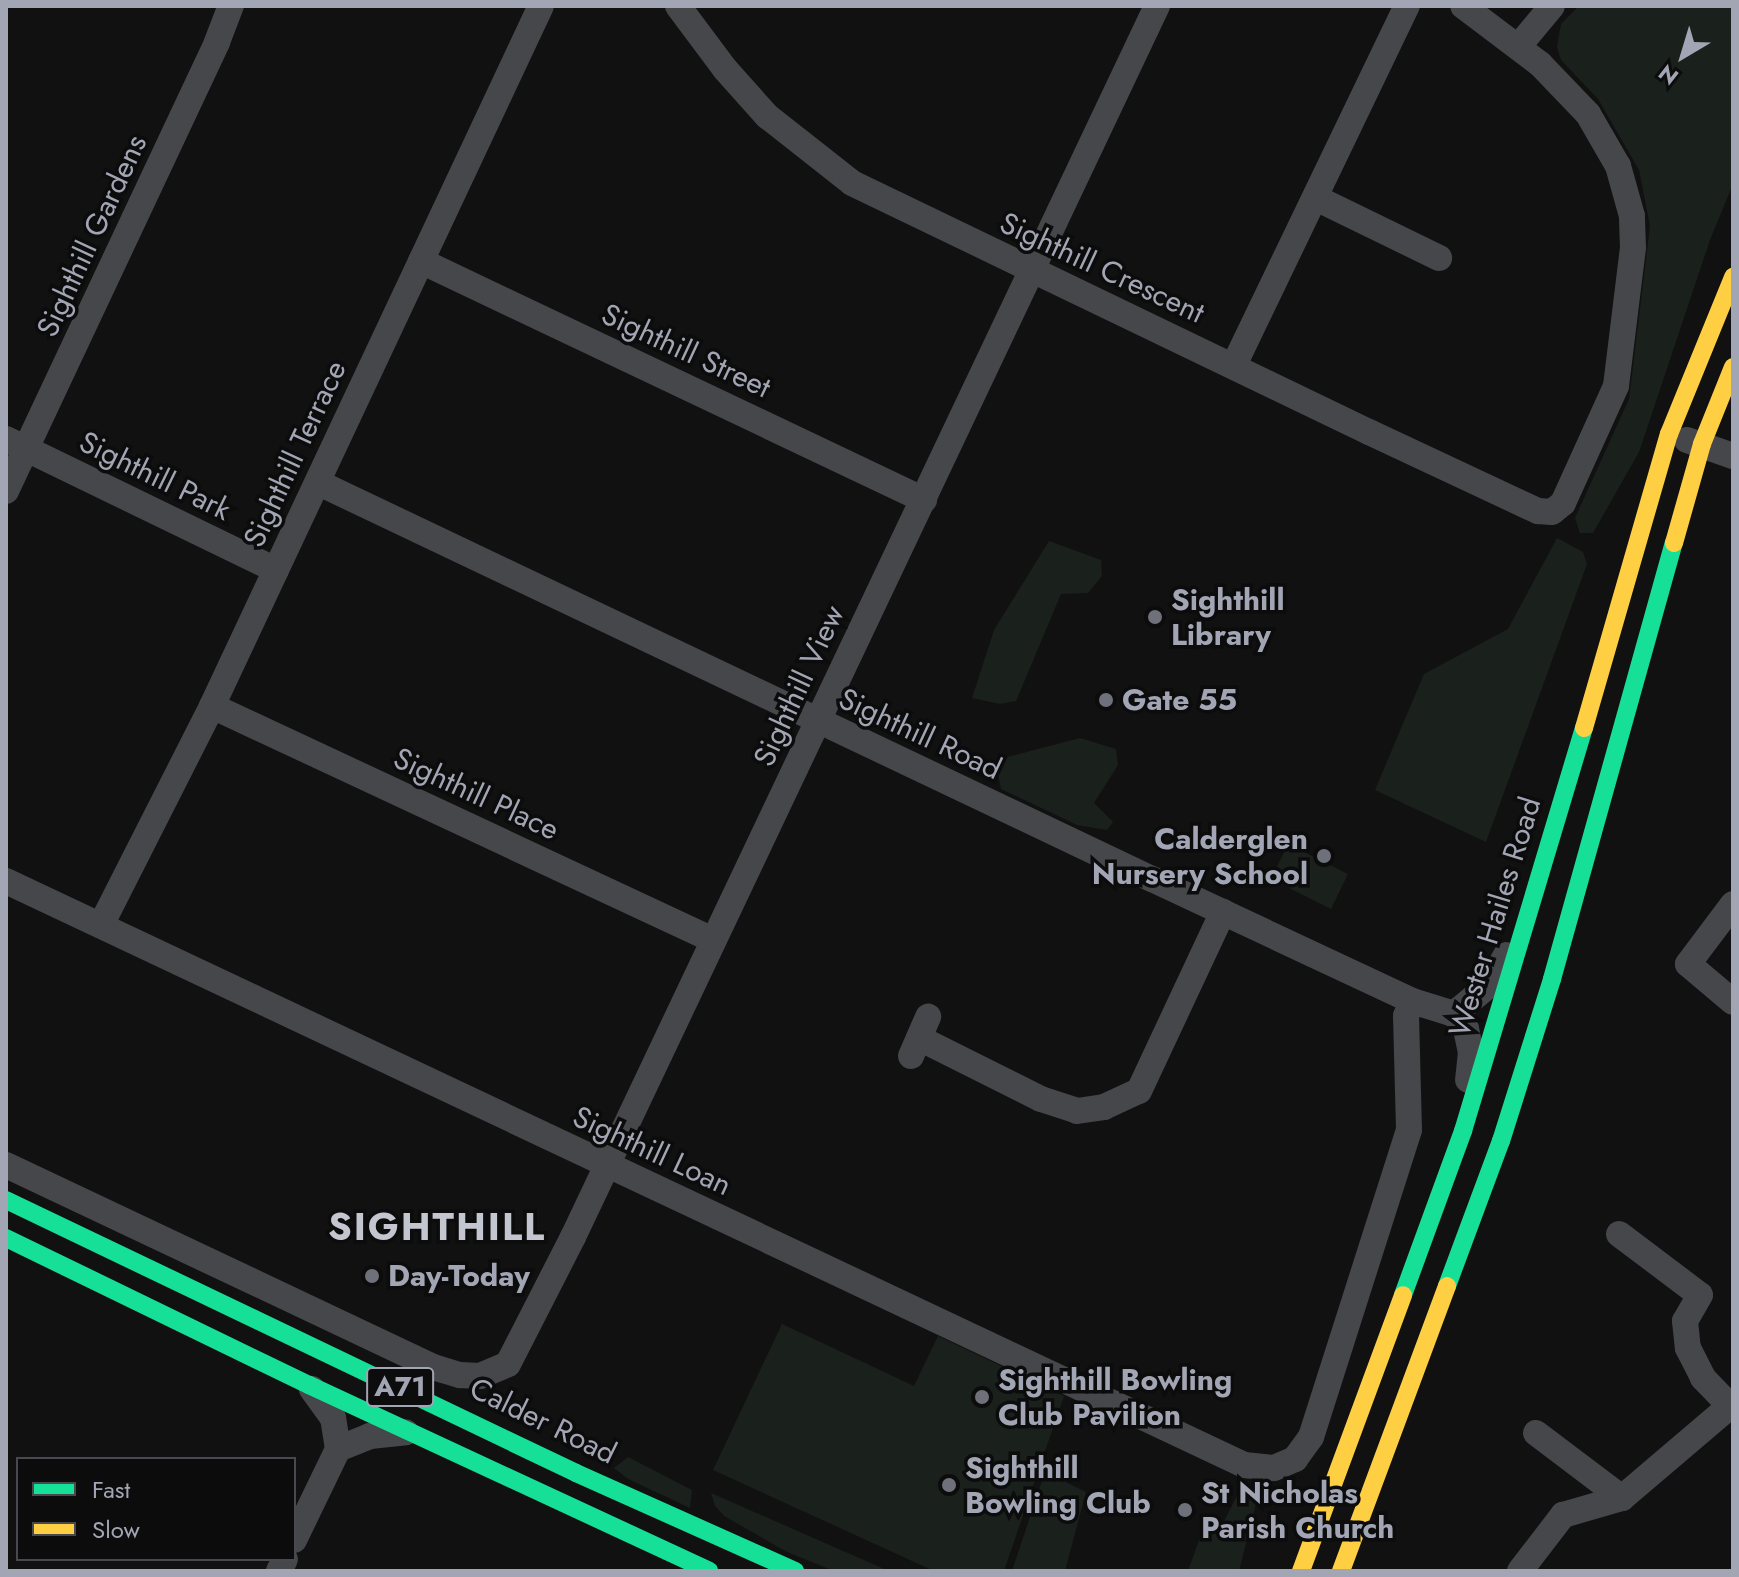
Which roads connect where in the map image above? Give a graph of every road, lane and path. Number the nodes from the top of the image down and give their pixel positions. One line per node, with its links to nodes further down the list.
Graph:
1 (231, 6): 17 (street, Sighthill Gardens)
2 (541, 6): 11 (street, Sighthill Terrace)
3 (678, 6): 12 (street, Sighthill Crescent)
4 (1157, 6): 12 (street, Sighthill View)
5 (1407, 6): 9 (street)
6 (1463, 6): 8 (street)
7 (1552, 6): 8 (street)
8 (1518, 47): 14 (street, Sighthill Crescent)
9 (1316, 198): 10 (street); 14 (street)
10 (1439, 258)
11 (421, 261): 20 (street, Sighthill Terrace); 22 (street, Sighthill Street)
12 (1032, 271): 14 (street, Sighthill Crescent); 22 (street, Sighthill View)
13 (1733, 277): 16 (main road, Wester Hailes Road)
14 (1234, 365)
15 (1733, 367): 18 (main road)
16 (1669, 434): 18 (street); 28 (main road, Wester Hailes Road)
17 (16, 444): 21 (street, Sighthill Gardens); 23 (street, Sighthill Park)
18 (1702, 444): 19 (street); 54 (main road)
19 (1733, 456)
20 (319, 483): 23 (street, Sighthill Terrace); 25 (street, Sighthill Road)
21 (6, 491)
22 (924, 500): 25 (street, Sighthill View)
23 (276, 570): 24 (street, Sighthill Terrace)
24 (212, 706): 30 (street, Sighthill Terrace); 31 (street, Sighthill Place)
25 (818, 722): 29 (street, Sighthill Road); 31 (street, Sighthill View)
26 (6, 881): 30 (street, Sighthill Loan)
27 (1733, 904): 33 (street)
28 (1532, 909): 34 (street); 36 (main road, Wester Hailes Road)
29 (1223, 912): 32 (street, Sighthill Road); 35 (street)
30 (101, 925): 37 (street, Sighthill Loan)
31 (713, 940): 37 (street, Sighthill View)
32 (1412, 1001): 34 (street, Sighthill Road); 48 (street, Wester Hailes Road)
33 (1733, 1002)
34 (1454, 1014): 36 (street)
35 (919, 1037)
36 (1463, 1131): 53 (main road, Wester Hailes Road)
37 (606, 1164): 42 (street, Sighthill View); 48 (street, Sighthill Loan)
38 (6, 1165): 42 (street, Calder Road)
39 (6, 1200): 52 (main road, Calder Road / A71)
40 (1619, 1234): 44 (street)
41 (6, 1238): 43 (main road, A71)
42 (480, 1376)
43 (309, 1385): 45 (main road, A71); 47 (street)
44 (1731, 1408): 49 (street)
45 (410, 1431): 47 (street); 51 (main road, A71)
46 (1536, 1433): 49 (street)
47 (338, 1449): 50 (street)
48 (1274, 1468)
49 (1622, 1498): 55 (street)
50 (296, 1536)
51 (709, 1571)
52 (795, 1571)
53 (1301, 1571)
54 (1341, 1571)
55 (1520, 1571)

